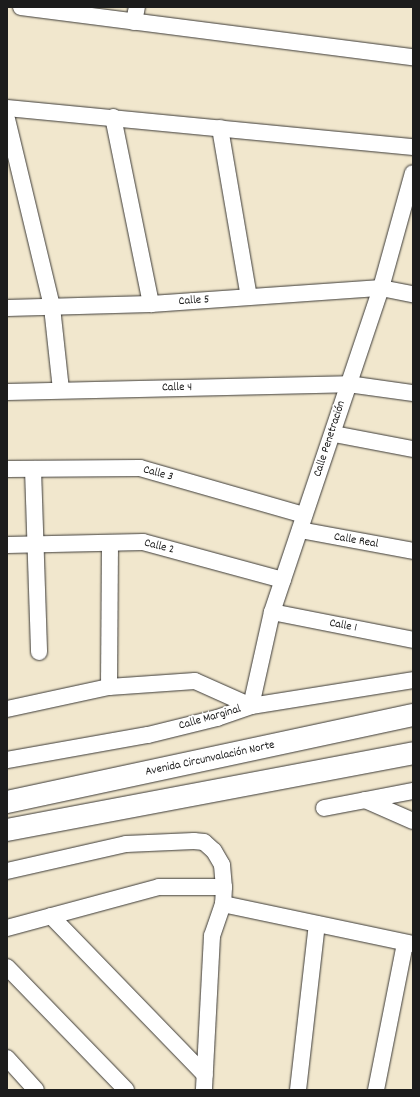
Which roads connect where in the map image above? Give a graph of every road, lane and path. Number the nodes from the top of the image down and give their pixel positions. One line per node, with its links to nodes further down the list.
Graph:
1 (31, 8): 2 (street)
2 (135, 15): 3 (street)
3 (413, 57)
4 (7, 108): 5 (street)
5 (113, 117): 7 (street); 13 (street)
6 (7, 119): 14 (street)
7 (220, 128): 8 (street); 12 (street)
8 (413, 147)
9 (413, 173): 10 (street, Calle Penetración)
10 (381, 288): 11 (street, Calle 5); 12 (street, Calle 5); 16 (street, Calle Penetración)
11 (413, 294)
12 (249, 297): 13 (street, Calle 5)
13 (151, 304): 14 (street, Calle 5)
14 (52, 307): 15 (street, Calle 5); 17 (street)
15 (7, 308)
16 (348, 384): 17 (street, Calle 4); 19 (street, Calle 4); 20 (street, Calle Penetración)
17 (61, 390): 18 (street, Calle 4)
18 (7, 392)
19 (413, 393)
20 (334, 434): 21 (street); 24 (street, Calle Penetración)
21 (413, 449)
22 (7, 469): 23 (street, Calle 3)
23 (33, 469): 24 (street, Calle 3); 26 (street)
24 (302, 523): 28 (street, Calle Real); 29 (street, Calle Penetración)
25 (110, 543): 26 (street, Calle 2); 29 (street, Calle 2); 34 (street)
26 (38, 544): 27 (street, Calle 2); 32 (street)
27 (7, 545)
28 (413, 551)
29 (283, 580): 30 (street, Calle Penetración)
30 (272, 612): 31 (street, Calle 1); 35 (street, Calle Penetración)
31 (413, 640)
32 (38, 652)
33 (413, 680): 35 (street, Calle Marginal)
34 (109, 687): 35 (street); 36 (street)
35 (251, 706): 39 (street, Calle Marginal)
36 (7, 709)
37 (413, 715): 42 (highway, Avenida Circunvalación Norte)
38 (413, 753): 45 (highway)
39 (7, 760)
40 (413, 791): 41 (street)
41 (365, 800): 43 (street); 44 (street)
42 (7, 802)
43 (324, 808)
44 (413, 821)
45 (7, 830)
46 (7, 871): 47 (street)
47 (224, 887): 48 (street); 49 (street)
48 (223, 904): 50 (street); 55 (street)
49 (51, 916): 51 (street); 55 (street)
50 (317, 924): 52 (street); 58 (street)
51 (7, 928)
52 (409, 944): 59 (street)
53 (7, 967): 57 (street)
54 (7, 1058): 56 (street)
55 (205, 1083)
56 (36, 1090)
57 (126, 1090)
58 (298, 1090)
59 (376, 1090)

